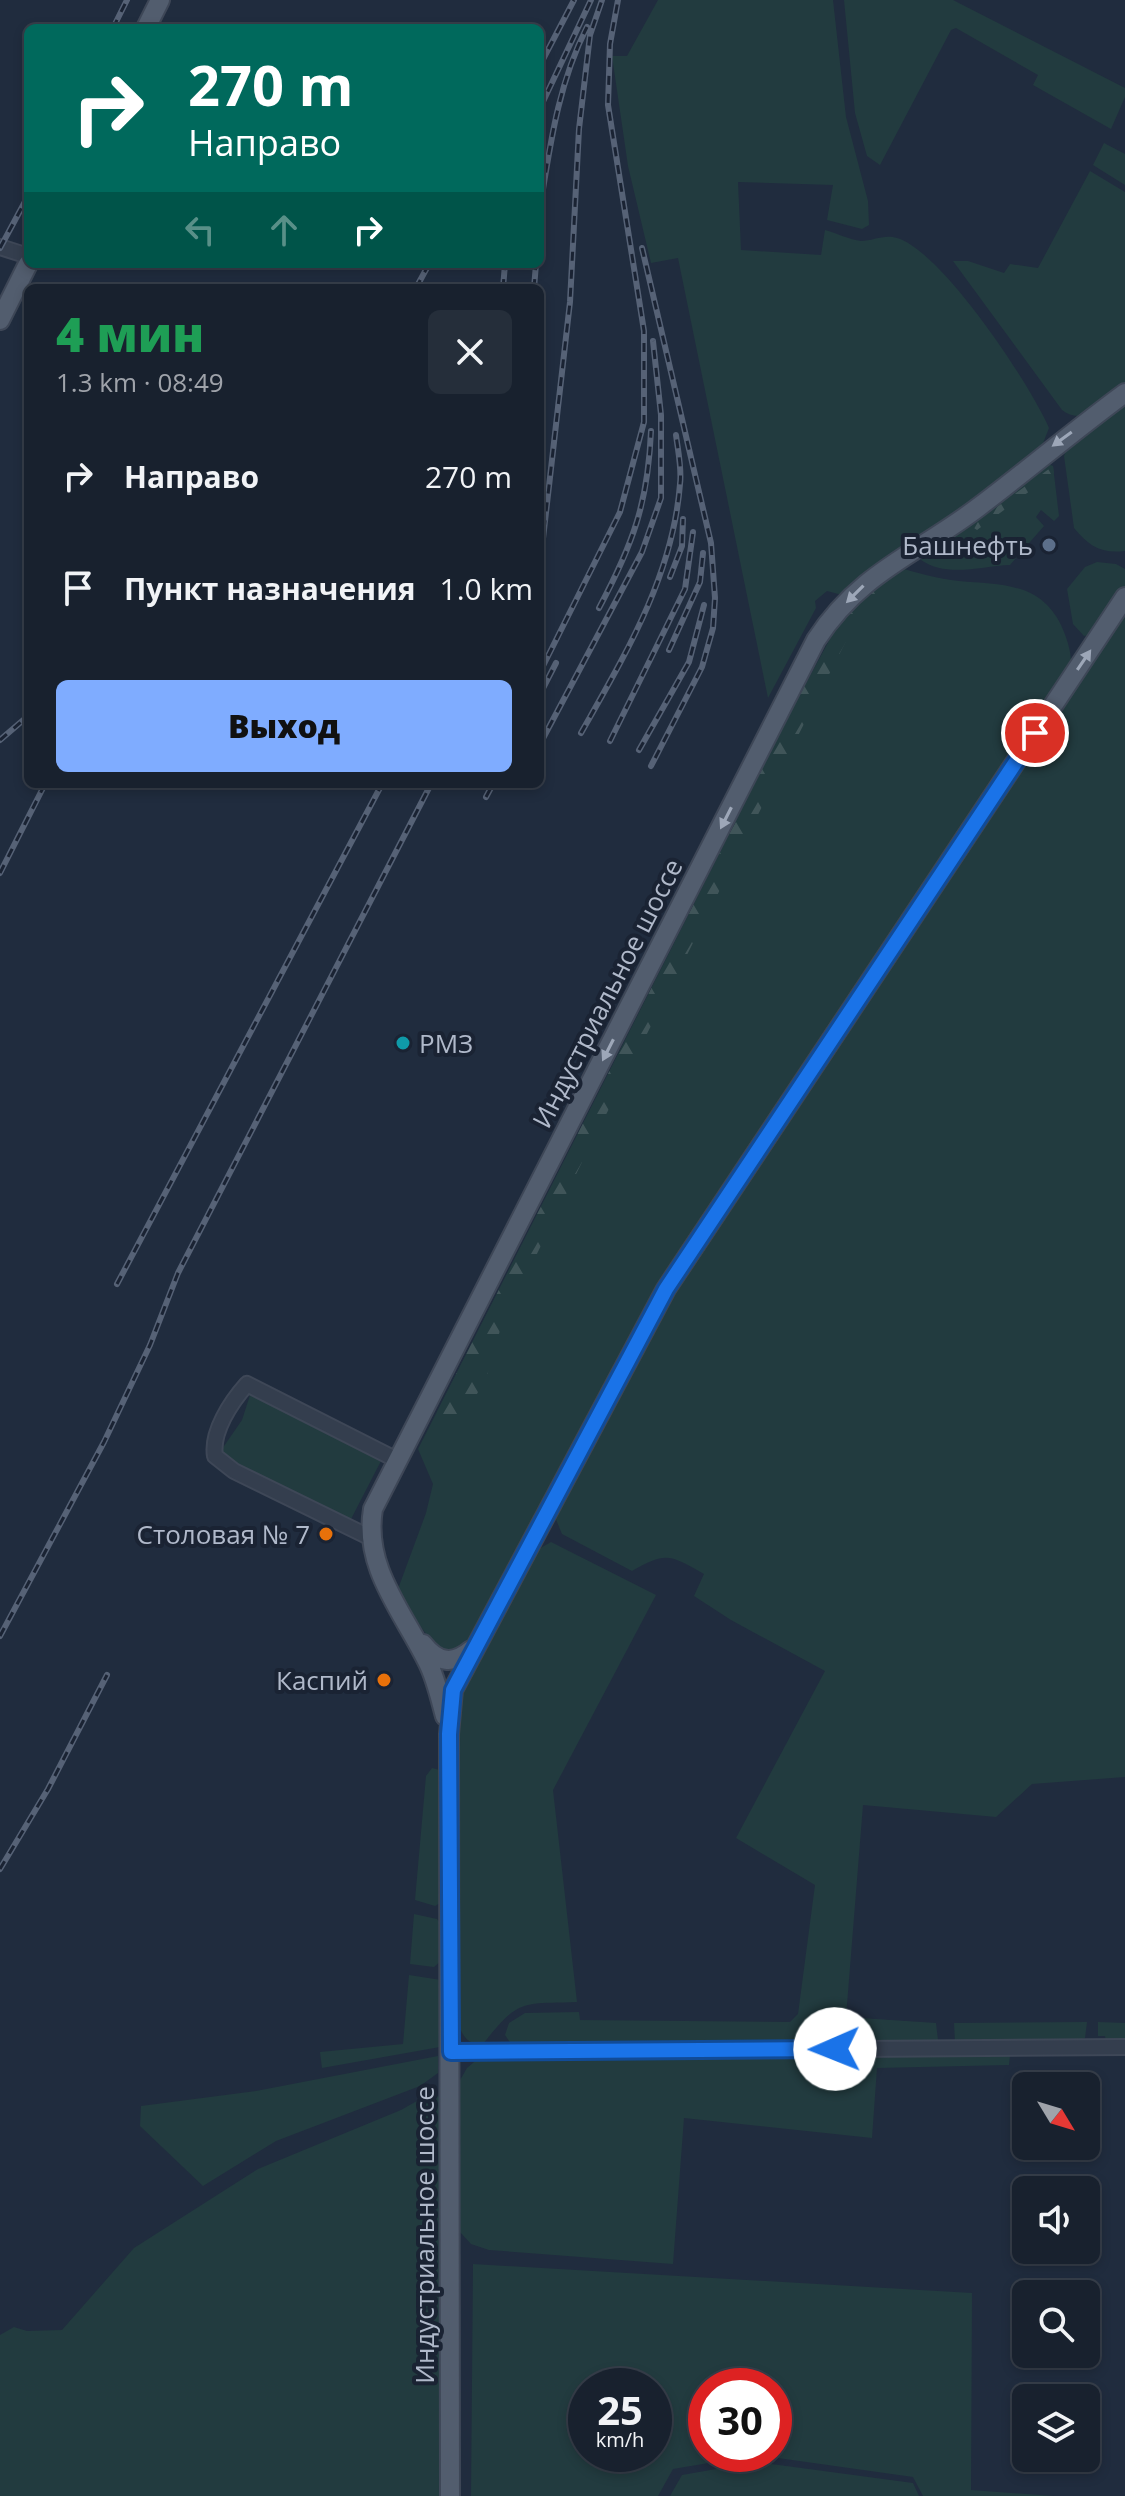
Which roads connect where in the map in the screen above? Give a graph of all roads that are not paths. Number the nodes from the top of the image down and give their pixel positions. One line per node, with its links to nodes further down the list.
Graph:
1 (160, 0): 2 (main road)
2 (148, 24)
3 (0, 247): 4 (street)
4 (24, 255)
5 (26, 268): 6 (main road)
6 (0, 320)
7 (1125, 393): 9 (main road, Индустриальное шоссе, one-way to 9)
8 (1125, 597): 12 (main road, Индустриальное шоссе, one-way to 8)
9 (397, 1460): 10 (main road, Индустриальное шоссе); 10 (street)
10 (371, 1538): 11 (main road, Индустриальное шоссе)
11 (409, 1626): 12 (main road); 13 (main road, Индустриальное шоссе)
12 (478, 1644): 13 (main road, Индустриальное шоссе)
13 (449, 1734): 15 (main road, Индустриальное шоссе)
14 (1125, 2047): 15 (street)
15 (451, 2052): 16 (main road, Индустриальное шоссе)
16 (450, 2496)

